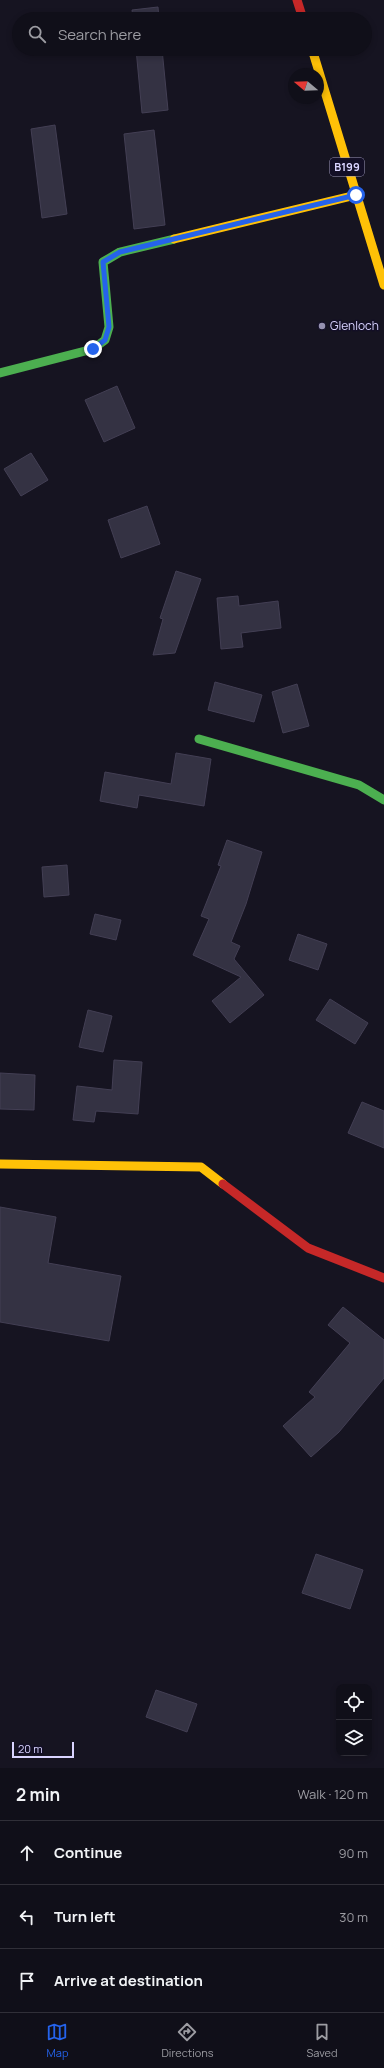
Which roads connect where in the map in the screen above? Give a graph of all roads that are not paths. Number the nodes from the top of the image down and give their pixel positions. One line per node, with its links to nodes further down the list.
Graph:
1 (297, 0): 2 (street)
2 (301, 12)
3 (314, 56): 4 (street, B199)
4 (356, 195): 5 (street, B199); 6 (street)
5 (384, 285)
6 (0, 374)
7 (199, 740): 8 (street)
8 (384, 800)
9 (0, 1164): 10 (street)
10 (384, 1278)

